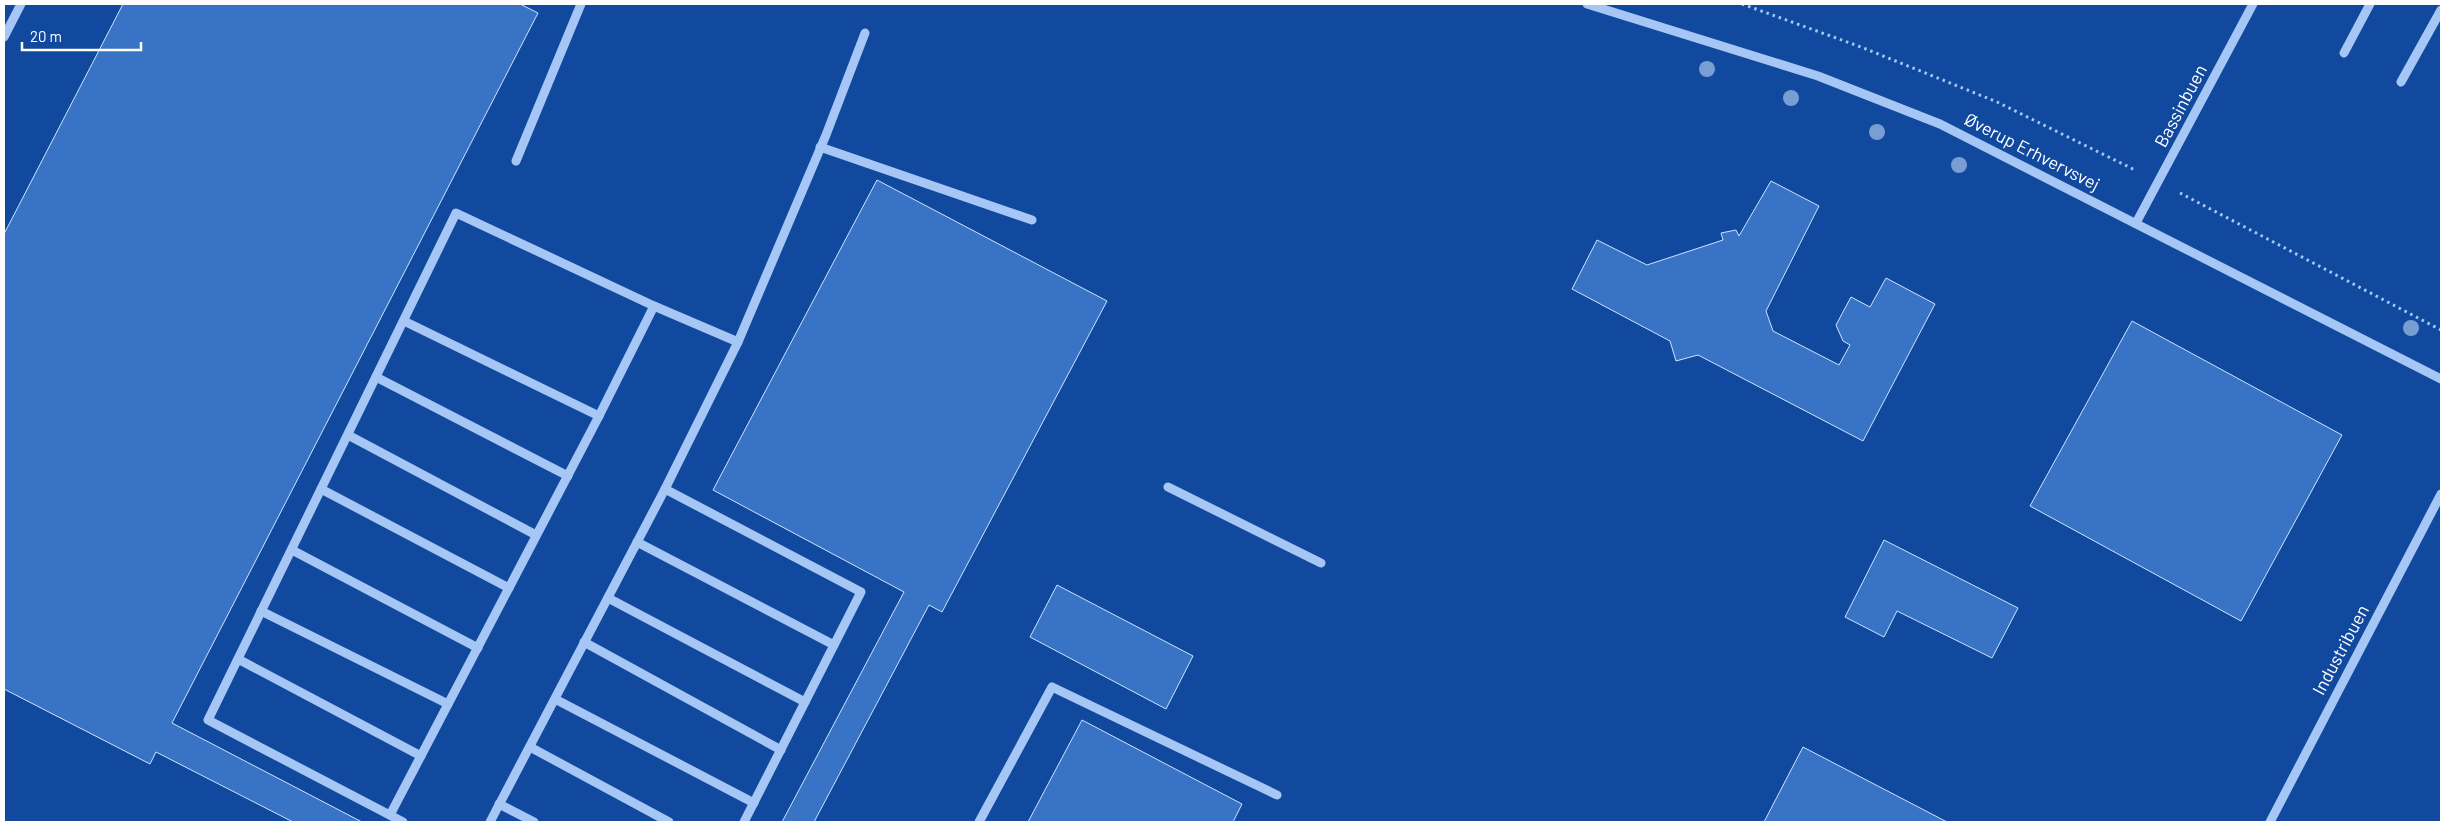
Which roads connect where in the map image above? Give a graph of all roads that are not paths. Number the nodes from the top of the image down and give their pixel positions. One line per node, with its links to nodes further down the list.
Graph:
1 (21, 4): 8 (street)
2 (581, 4): 12 (street)
3 (1587, 4): 14 (street, Øverup Erhvervsvej)
4 (2253, 4): 14 (street, Bassinbuen)
5 (2370, 4): 9 (street)
6 (2441, 10): 10 (street)
7 (865, 33): 11 (street)
8 (4, 37)
9 (2344, 53)
10 (2400, 82)
11 (820, 147): 13 (street); 17 (street)
12 (516, 161)
13 (1032, 220)
14 (2136, 223): 19 (street, Øverup Erhvervsvej)
15 (654, 306): 16 (street); 17 (street); 20 (street)
16 (404, 321): 18 (street); 20 (street)
17 (738, 342): 24 (street)
18 (376, 377): 21 (street); 22 (street)
19 (2441, 379)
20 (599, 416): 22 (street)
21 (348, 435): 25 (street); 27 (street)
22 (568, 476): 27 (street)
23 (1168, 487): 30 (street)
24 (665, 489): 28 (street); 35 (street)
25 (321, 490): 29 (street); 31 (street)
26 (2441, 494): 54 (street, Industribuen)
27 (536, 536): 31 (street)
28 (637, 542): 32 (street); 35 (street)
29 (292, 550): 33 (street); 36 (street)
30 (1321, 563)
31 (509, 588): 36 (street)
32 (608, 598): 34 (street); 39 (street)
33 (261, 611): 37 (street); 40 (street)
34 (584, 642): 38 (street); 42 (street)
35 (834, 645): 39 (street)
36 (478, 648): 40 (street)
37 (238, 659): 43 (street); 47 (street)
38 (555, 699): 41 (street); 45 (street)
39 (805, 702): 42 (street)
40 (448, 704): 43 (street)
41 (530, 747): 46 (street); 51 (street)
42 (781, 750): 45 (street)
43 (420, 756): 47 (street)
44 (1277, 795): 53 (street)
45 (754, 803): 52 (street)
46 (500, 804): 49 (street); 50 (street)
47 (390, 815): 48 (street)
48 (403, 822)
49 (490, 822)
50 (534, 822)
51 (669, 822)
52 (744, 822)
53 (979, 822)
54 (2270, 822)

